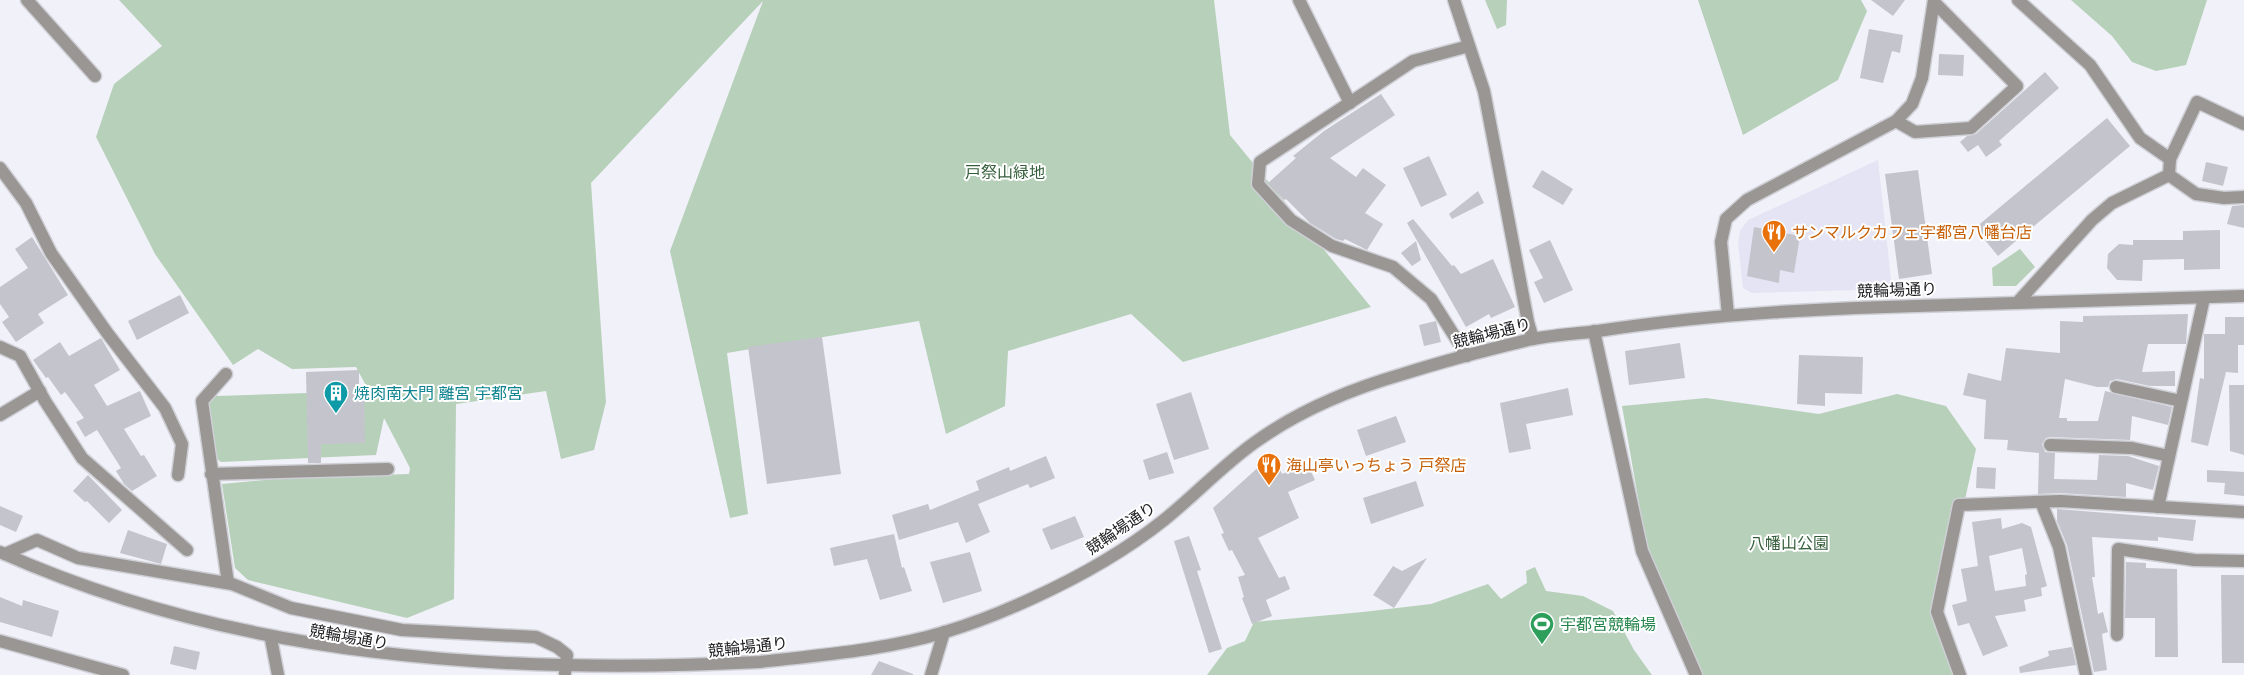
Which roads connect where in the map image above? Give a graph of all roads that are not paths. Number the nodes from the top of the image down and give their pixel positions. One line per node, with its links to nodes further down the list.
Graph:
1 (27, 0): 7 (street)
2 (1299, 0): 8 (street)
3 (1454, 0): 6 (street)
4 (2018, 0): 11 (street)
5 (1934, 1): 9 (street); 9 (street)
6 (1469, 46): 8 (street); 20 (street)
7 (94, 76)
8 (1350, 103): 22 (street)
9 (1896, 121): 18 (street)
10 (2244, 124): 11 (street)
11 (2170, 159): 13 (street)
12 (0, 168): 32 (street)
13 (2169, 175): 14 (street); 17 (street)
14 (2244, 197)
15 (2244, 296): 16 (street, 競輪場通り)
16 (2204, 298): 17 (street, 競輪場通り); 26 (street)
17 (2017, 303): 18 (street, 競輪場通り)
18 (1728, 315): 19 (street, 競輪場通り)
19 (1594, 331): 20 (street, 競輪場通り); 50 (street)
20 (1533, 339): 22 (street, 競輪場通り)
21 (0, 347): 25 (street)
22 (1467, 356): 40 (street, 競輪場通り)
23 (226, 374): 31 (street)
24 (2116, 386): 26 (street)
25 (40, 391): 27 (street); 36 (street)
26 (2182, 401): 29 (street)
27 (0, 415)
28 (2050, 445): 29 (street)
29 (2169, 456): 34 (street)
30 (388, 468): 31 (street)
31 (211, 474): 39 (street)
32 (178, 475)
33 (2041, 502): 34 (street); 51 (street); 52 (street)
34 (2158, 507): 35 (street)
35 (2244, 512)
36 (187, 550)
37 (2, 553): 39 (street); 42 (street, 競輪場通り)
38 (2244, 561): 41 (street)
39 (228, 583): 45 (street)
40 (944, 632): 44 (street, 競輪場通り); 49 (street)
41 (2117, 635)
42 (271, 639): 45 (street, 競輪場通り); 48 (street)
43 (0, 641): 47 (street)
44 (752, 669): 46 (street, 競輪場通り)
45 (565, 672): 46 (street, 競輪場通り)
46 (592, 674)
47 (123, 675)
48 (278, 675)
49 (931, 675)
50 (1696, 675)
51 (1960, 675)
52 (2086, 675)

